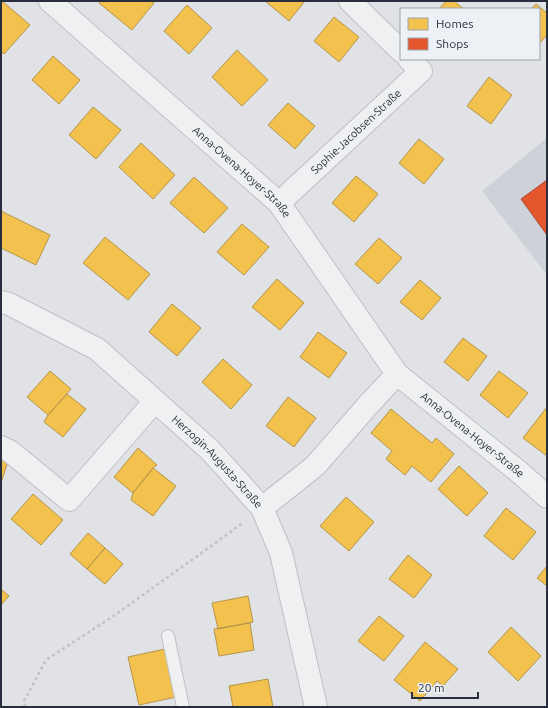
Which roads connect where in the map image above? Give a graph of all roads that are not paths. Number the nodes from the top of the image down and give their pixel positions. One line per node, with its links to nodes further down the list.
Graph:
1 (50, 1): 5 (street, Anna-Ovena-Hoyer-Straße)
2 (350, 1): 3 (street)
3 (400, 50)
4 (410, 60): 5 (street, Sophie-Jacobsen-Straße)
5 (279, 204): 7 (street, Anna-Ovena-Hoyer-Straße)
6 (1, 302): 8 (street, Herzogin-Augusta-Straße)
7 (398, 374): 10 (street, Anna-Ovena-Hoyer-Straße); 11 (street)
8 (155, 401): 9 (street); 11 (street, Herzogin-Augusta-Straße)
9 (1, 447)
10 (547, 497)
11 (262, 508): 14 (street, Herzogin-Augusta-Straße)
12 (168, 636): 13 (lane)
13 (183, 707)
14 (316, 707)

